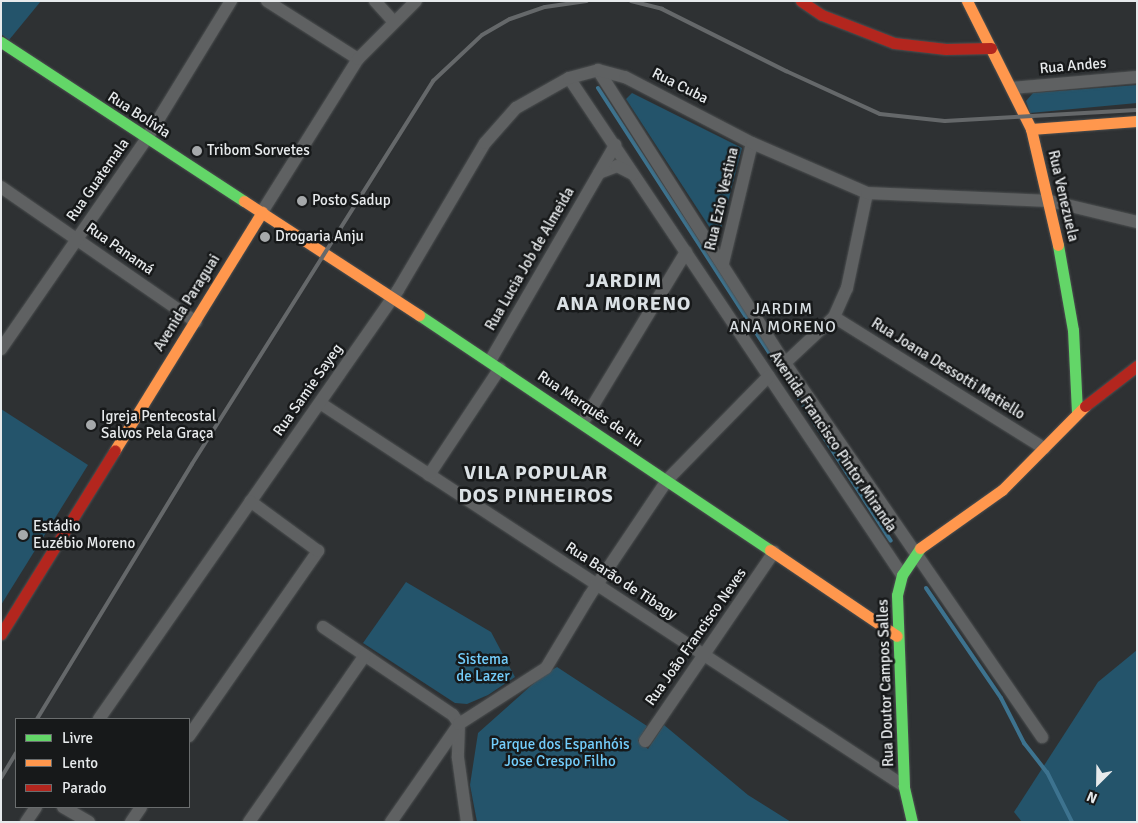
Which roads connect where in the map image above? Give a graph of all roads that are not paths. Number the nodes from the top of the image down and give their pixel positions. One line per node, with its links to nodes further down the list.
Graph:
1 (232, 1): 17 (street, Rua Guatemala)
2 (267, 1): 10 (street)
3 (375, 1): 7 (street)
4 (416, 1): 7 (street, Avenida Paraguai)
5 (801, 1): 9 (street)
6 (967, 1): 9 (street, Rua Venezuela)
7 (393, 21): 10 (street, Avenida Paraguai)
8 (1, 42): 17 (street, Rua Bolívia)
9 (991, 48): 14 (street, Rua Venezuela)
10 (358, 59): 25 (street, Avenida Paraguai)
11 (598, 70): 13 (street); 18 (street, Rua Cuba); 29 (street, Avenida Francisco Pintor Miranda)
12 (1137, 77): 14 (street, Rua Andes)
13 (569, 78): 19 (street, Avenida Francisco Pintor Miranda); 32 (street)
14 (1012, 88): 16 (street, Rua Venezuela)
15 (1137, 121): 16 (street)
16 (1031, 130): 24 (street, Rua Venezuela)
17 (147, 138): 25 (street, Rua Bolívia); 27 (street, Rua Guatemala)
18 (752, 143): 23 (street, Rua Cuba); 29 (street, Rua Ezio Vestina)
19 (615, 145): 20 (street, Rua Lucia Job de Almeida); 21 (street, Avenida Francisco Pintor Miranda)
20 (599, 173): 21 (street); 37 (street, Rua Lucia Job de Almeida)
21 (635, 176): 28 (street, Avenida Francisco Pintor Miranda)
22 (1, 187): 27 (street, Rua Panamá)
23 (867, 193): 24 (street, Rua Cuba); 33 (street)
24 (1050, 201): 26 (street, Rua Cuba); 43 (street, Rua Venezuela)
25 (262, 212): 32 (street, Rua Marquês de Itu); 34 (street, Avenida Paraguai)
26 (1137, 222)
27 (77, 239): 34 (street, Rua Panamá); 35 (street, Rua Guatemala)
28 (686, 252): 30 (street, Avenida Francisco Pintor Miranda); 31 (street)
29 (723, 263): 36 (street, Avenida Francisco Pintor Miranda)
30 (702, 277): 31 (street); 39 (street, Avenida Francisco Pintor Miranda)
31 (667, 283): 44 (street)
32 (392, 298): 37 (street, Rua Marquês de Itu); 42 (street, Rua Samie Sayeg)
33 (834, 317): 36 (street); 45 (street, Rua Joana Dessotti Matiello)
34 (196, 322): 54 (street, Avenida Paraguai)
35 (1, 349)
36 (785, 363): 50 (street, Avenida Francisco Pintor Miranda)
37 (495, 364): 44 (street, Rua Marquês de Itu); 46 (street, Rua Lucia Job de Almeida)
38 (1137, 366): 43 (street, Rua Doutor Campos Salles)
39 (769, 376): 40 (street); 41 (street, Avenida Francisco Pintor Miranda)
40 (752, 393): 41 (street); 47 (street)
41 (783, 397): 51 (street, Avenida Francisco Pintor Miranda)
42 (320, 403): 46 (street, Rua Barão de Tibagy); 48 (street, Rua Samie Sayeg)
43 (1077, 412): 45 (street, Rua Doutor Campos Salles)
44 (583, 422): 47 (street, Rua Marquês de Itu)
45 (1044, 448): 50 (street, Rua Doutor Campos Salles)
46 (429, 475): 52 (street, Rua Barão de Tibagy)
47 (668, 479): 49 (street, Rua Marquês de Itu); 52 (street)
48 (250, 501): 58 (street, Rua Samie Sayeg); 60 (street)
49 (774, 552): 55 (street, Rua Marquês de Itu); 57 (street, Rua João Francisco Neves)
50 (915, 552): 51 (street, Rua Doutor Campos Salles); 61 (street, Avenida Francisco Pintor Miranda)
51 (902, 575): 55 (street, Rua Doutor Campos Salles)
52 (597, 585): 57 (street, Rua Barão de Tibagy); 59 (street)
53 (323, 627): 56 (street)
54 (1, 634)
55 (897, 636): 63 (street, Rua Doutor Campos Salles)
56 (365, 655): 59 (street); 70 (street)
57 (704, 655): 62 (street, Rua João Francisco Neves); 63 (street, Rua Barão de Tibagy)
58 (100, 718)
59 (458, 724): 71 (street); 72 (street)
60 (190, 735)
61 (1042, 736)
62 (644, 741)
63 (904, 786): 73 (street, Rua Doutor Campos Salles)
64 (35, 808): 67 (street)
65 (65, 808): 68 (street)
66 (140, 808): 69 (street)
67 (26, 822)
68 (89, 822)
69 (130, 822)
70 (249, 822)
71 (391, 822)
72 (467, 822)
73 (912, 822)

